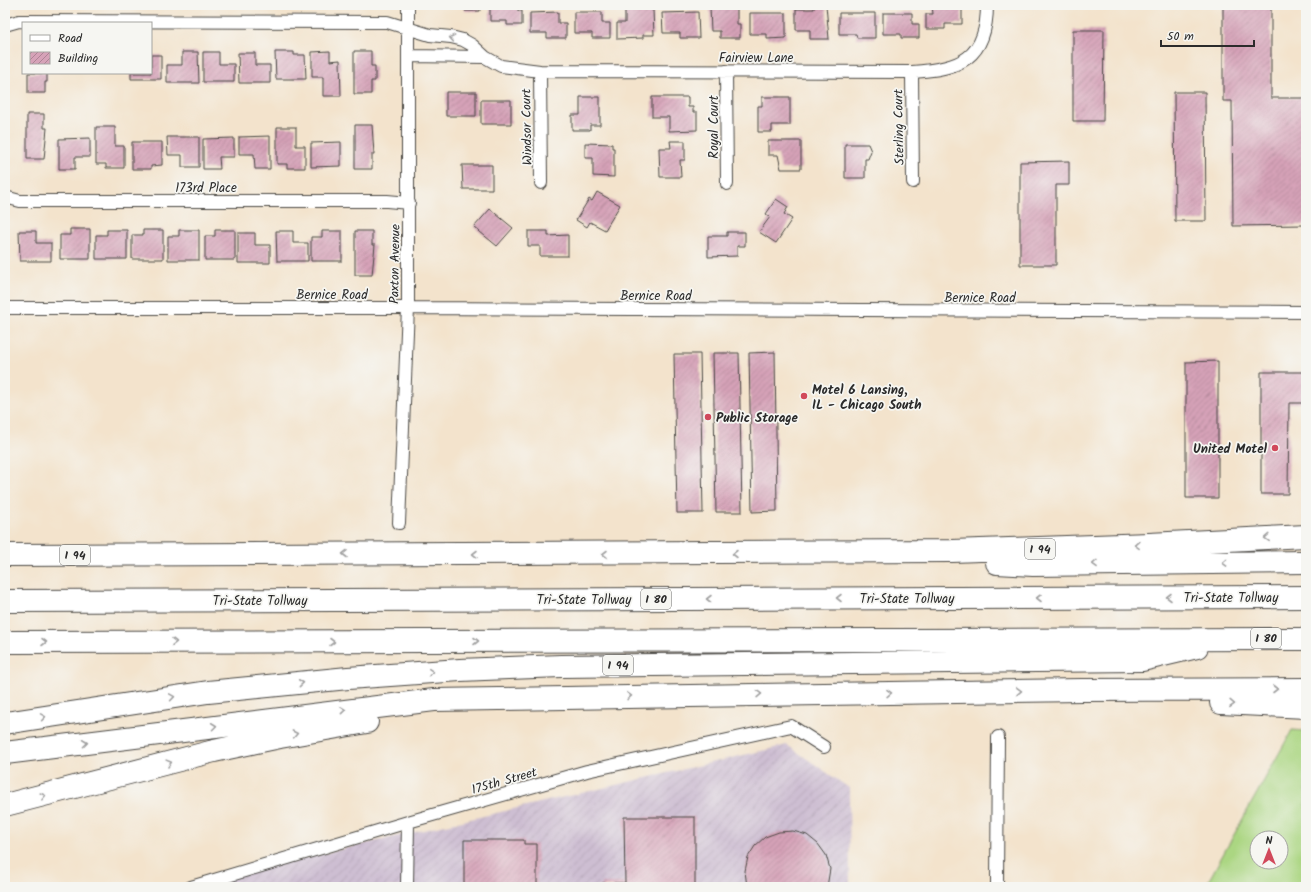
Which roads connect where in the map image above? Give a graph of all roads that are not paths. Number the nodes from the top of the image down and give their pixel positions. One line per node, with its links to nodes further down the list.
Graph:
1 (408, 5): 4 (street, Paxton Avenue)
2 (987, 5): 9 (street, Fairview Lane)
3 (5, 24): 4 (street, Fairview Lane)
4 (408, 27): 5 (street, Paxton Avenue); 6 (street, Fairview Lane, one-way to 4)
5 (408, 56): 6 (street, Fairview Lane); 14 (street, Paxton Avenue)
6 (485, 57): 7 (street, Fairview Lane)
7 (540, 71): 8 (street, Fairview Lane); 11 (street, Windsor Court)
8 (726, 71): 9 (street, Fairview Lane); 12 (street, Royal Court)
9 (912, 72): 10 (street, Sterling Court)
10 (913, 182)
11 (541, 183)
12 (727, 184)
13 (5, 197): 14 (street, 173rd Place)
14 (409, 203): 16 (street, Paxton Avenue)
15 (5, 308): 16 (street, Bernice Road)
16 (408, 308): 17 (street, Bernice Road); 18 (street, Paxton Avenue)
17 (1306, 312)
18 (399, 523)
19 (1306, 536): 20 (highway, I 94, one-way to 20)
20 (774, 554): 22 (highway, I 94, one-way to 22); 23 (highway, one-way to 20)
21 (5, 555): 22 (highway, I 94)
22 (146, 555): 24 (highway)
23 (1306, 562)
24 (5, 569)
25 (1306, 597): 26 (highway, Tri-State Tollway / I 80, one-way to 26)
26 (5, 600)
27 (1232, 638): 28 (highway, I 80); 29 (highway, I 80, one-way to 27); 34 (highway, I 94, one-way to 27)
28 (1306, 639)
29 (5, 642)
30 (1306, 689): 31 (highway, one-way to 30)
31 (1082, 690): 32 (highway, one-way to 31); 33 (highway, one-way to 33)
32 (590, 696): 37 (highway, one-way to 32); 38 (highway, one-way to 32)
33 (1306, 707)
34 (5, 723)
35 (998, 737): 42 (street)
36 (824, 747): 39 (street, 175th Street)
37 (5, 753)
38 (5, 805)
39 (408, 822): 40 (street, 175th Street); 41 (street)
40 (191, 887)
41 (407, 887)
42 (998, 887)

